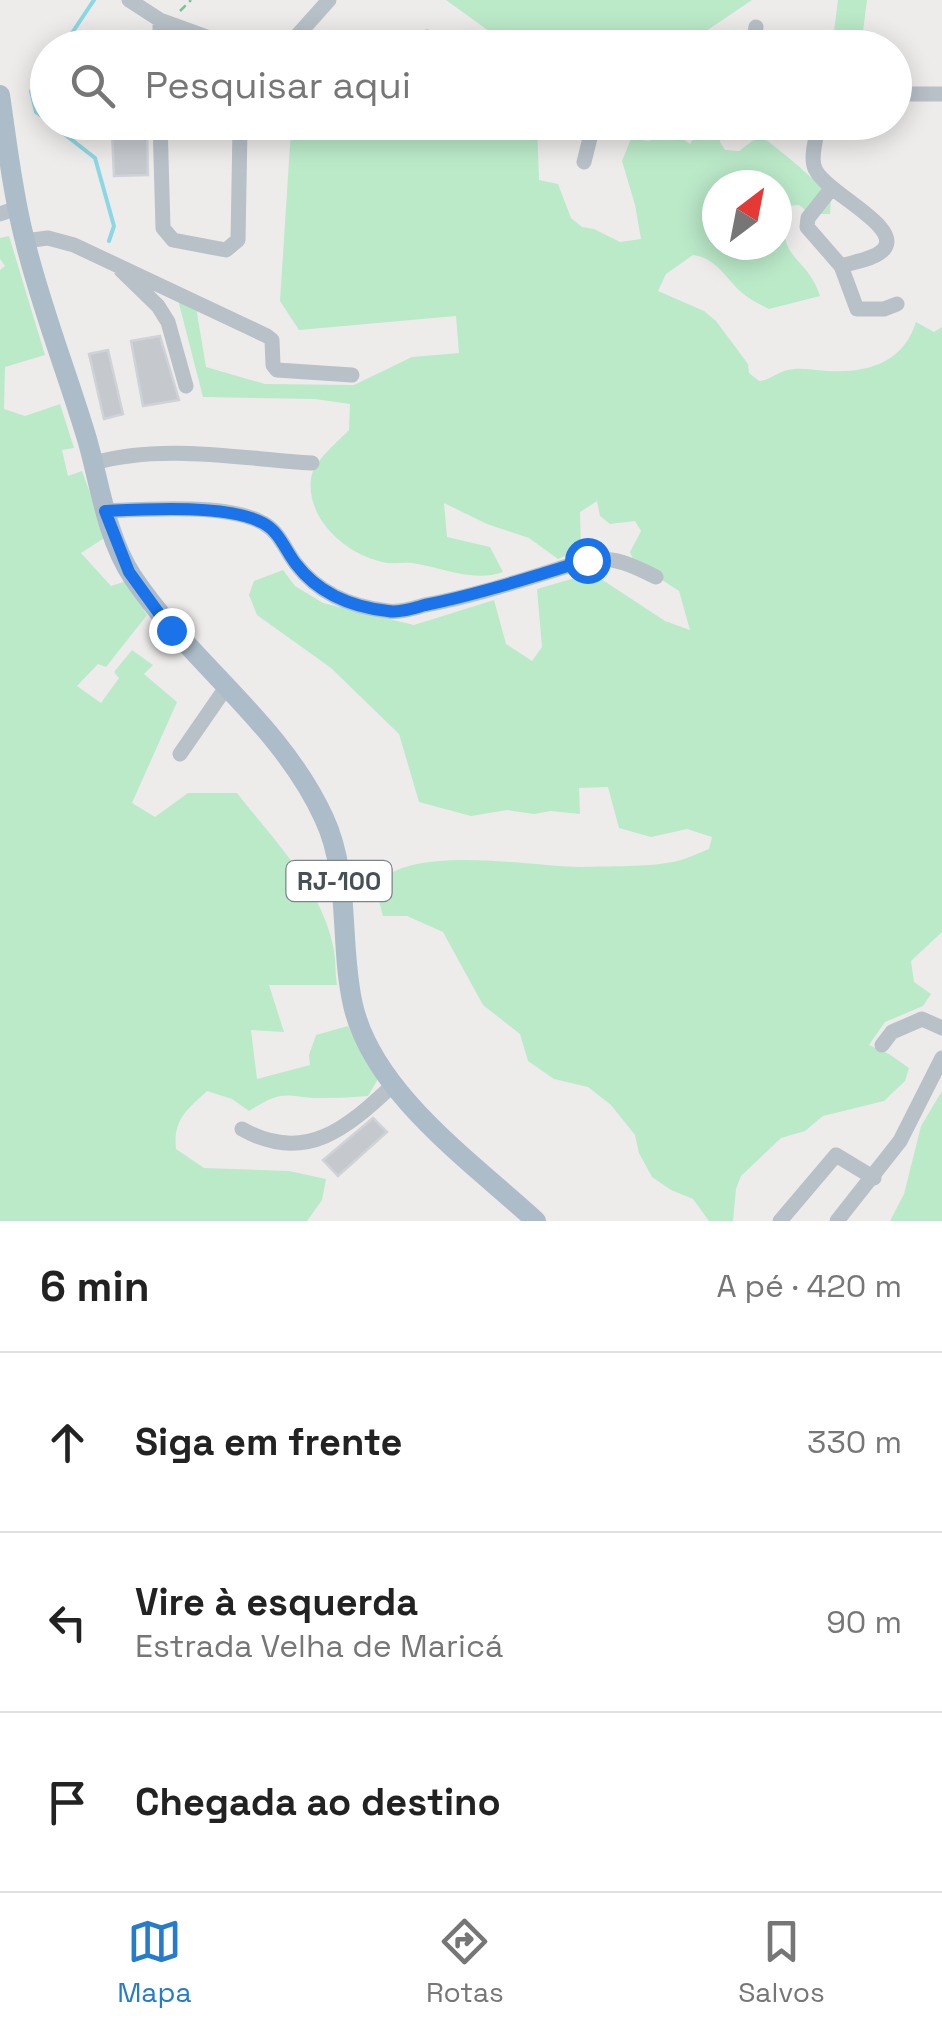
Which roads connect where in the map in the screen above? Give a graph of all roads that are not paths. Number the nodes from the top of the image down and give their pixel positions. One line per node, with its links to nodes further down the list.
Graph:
1 (129, 0): 3 (street)
2 (329, 0): 6 (street)
3 (165, 22): 4 (street); 5 (street)
4 (163, 30)
5 (187, 30)
6 (302, 30)
7 (0, 94): 16 (main road, RJ-100)
8 (912, 94): 9 (street)
9 (942, 94)
10 (161, 140): 11 (street)
11 (240, 140)
12 (590, 140): 14 (street)
13 (813, 140): 15 (street)
14 (584, 162)
15 (831, 189): 19 (street); 19 (street)
16 (9, 211): 17 (main road, RJ-100)
17 (24, 240): 18 (street); 23 (main road, RJ-100)
18 (114, 264): 21 (street); 22 (street)
19 (841, 266): 20 (street)
20 (897, 304)
21 (352, 376)
22 (186, 386)
23 (94, 463): 24 (street); 25 (main road, RJ-100)
24 (312, 463)
25 (105, 511): 26 (street); 27 (main road, RJ-100)
26 (656, 577)
27 (227, 686): 28 (street); 32 (main road, RJ-100)
28 (180, 754)
29 (942, 1028): 30 (street)
30 (882, 1044)
31 (942, 1058): 34 (street)
32 (393, 1085): 33 (street); 35 (main road, RJ-100)
33 (242, 1129)
34 (874, 1178): 36 (street); 37 (street)
35 (536, 1221)
36 (780, 1221)
37 (838, 1221)

